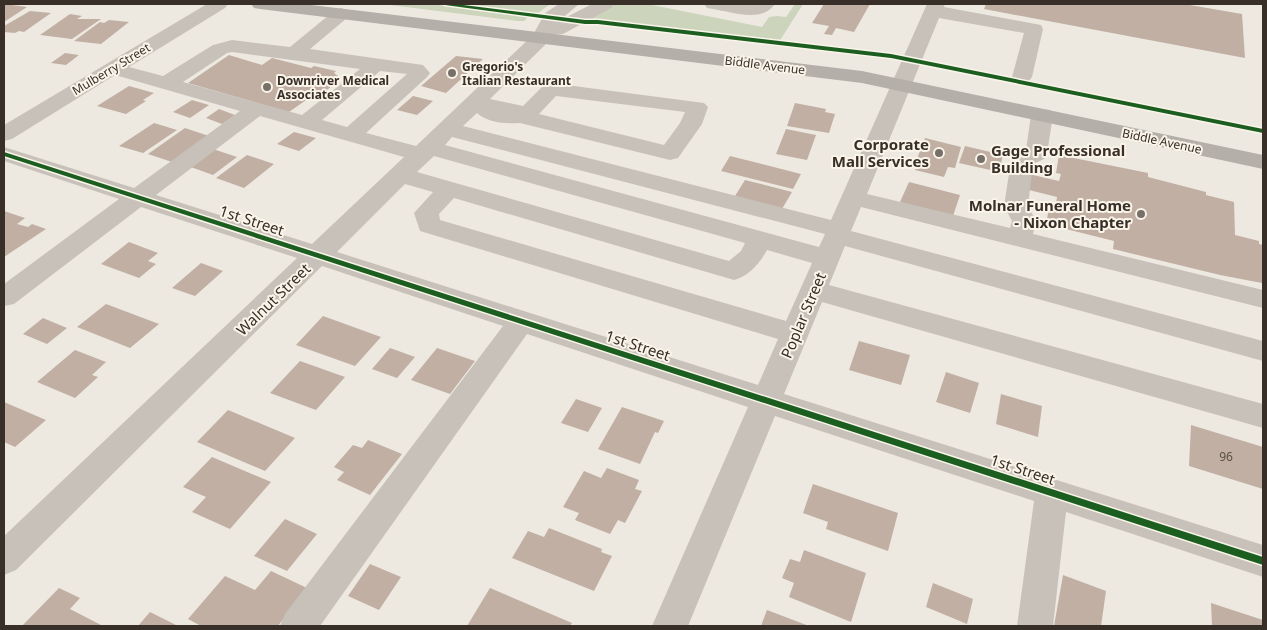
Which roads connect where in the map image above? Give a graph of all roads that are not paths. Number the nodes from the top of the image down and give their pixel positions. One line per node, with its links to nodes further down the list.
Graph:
1 (219, 4): 12 (street, Mulberry Street)
2 (260, 4): 8 (main road, Biddle Avenue)
3 (570, 4): 9 (street)
4 (606, 4): 9 (street)
5 (713, 4): 6 (street)
6 (766, 4)
7 (934, 7): 13 (street); 15 (street, Poplar Street)
8 (342, 14): 9 (main road, Biddle Avenue); 10 (street)
9 (541, 38): 15 (main road, Biddle Avenue); 16 (street, Walnut Street)
10 (294, 53): 11 (street); 14 (street)
11 (369, 64): 20 (street); 23 (street)
12 (112, 68): 14 (street); 22 (street, Mulberry Street)
13 (1022, 77)
14 (165, 84): 17 (street)
15 (900, 86): 18 (main road, Biddle Avenue); 30 (street, Poplar Street)
16 (477, 105): 19 (street); 21 (street, Walnut Street)
17 (256, 109): 20 (street); 29 (street)
18 (1042, 115): 26 (main road, Biddle Avenue); 31 (street)
19 (522, 117): 19 (street)
20 (306, 123): 23 (street)
21 (448, 129): 24 (street, Walnut Street); 33 (street)
22 (4, 134)
23 (351, 135): 24 (street)
24 (424, 151): 27 (street, Walnut Street); 32 (street)
25 (4, 154): 29 (street, 1st Street)
26 (1263, 162)
27 (400, 175): 28 (street); 34 (street, Walnut Street)
28 (448, 189): 32 (street); 39 (street)
29 (136, 197): 34 (street, 1st Street); 36 (street)
30 (853, 198): 31 (street); 33 (street, Poplar Street)
31 (1019, 239): 37 (street)
32 (760, 240): 33 (street)
33 (834, 241): 35 (street, Poplar Street); 40 (street)
34 (317, 256): 38 (street, 1st Street); 44 (street, Walnut Street)
35 (814, 290): 39 (street, Poplar Street); 42 (street)
36 (4, 296)
37 (1263, 299)
38 (522, 322): 41 (street, 1st Street); 46 (street)
39 (795, 334): 41 (street, Poplar Street)
40 (1263, 351)
41 (766, 401): 43 (street, 1st Street); 47 (street, Poplar Street)
42 (1263, 416)
43 (1052, 493): 45 (street, 1st Street); 48 (street)
44 (4, 559)
45 (1263, 562)
46 (298, 626)
47 (670, 626)
48 (1035, 626)

